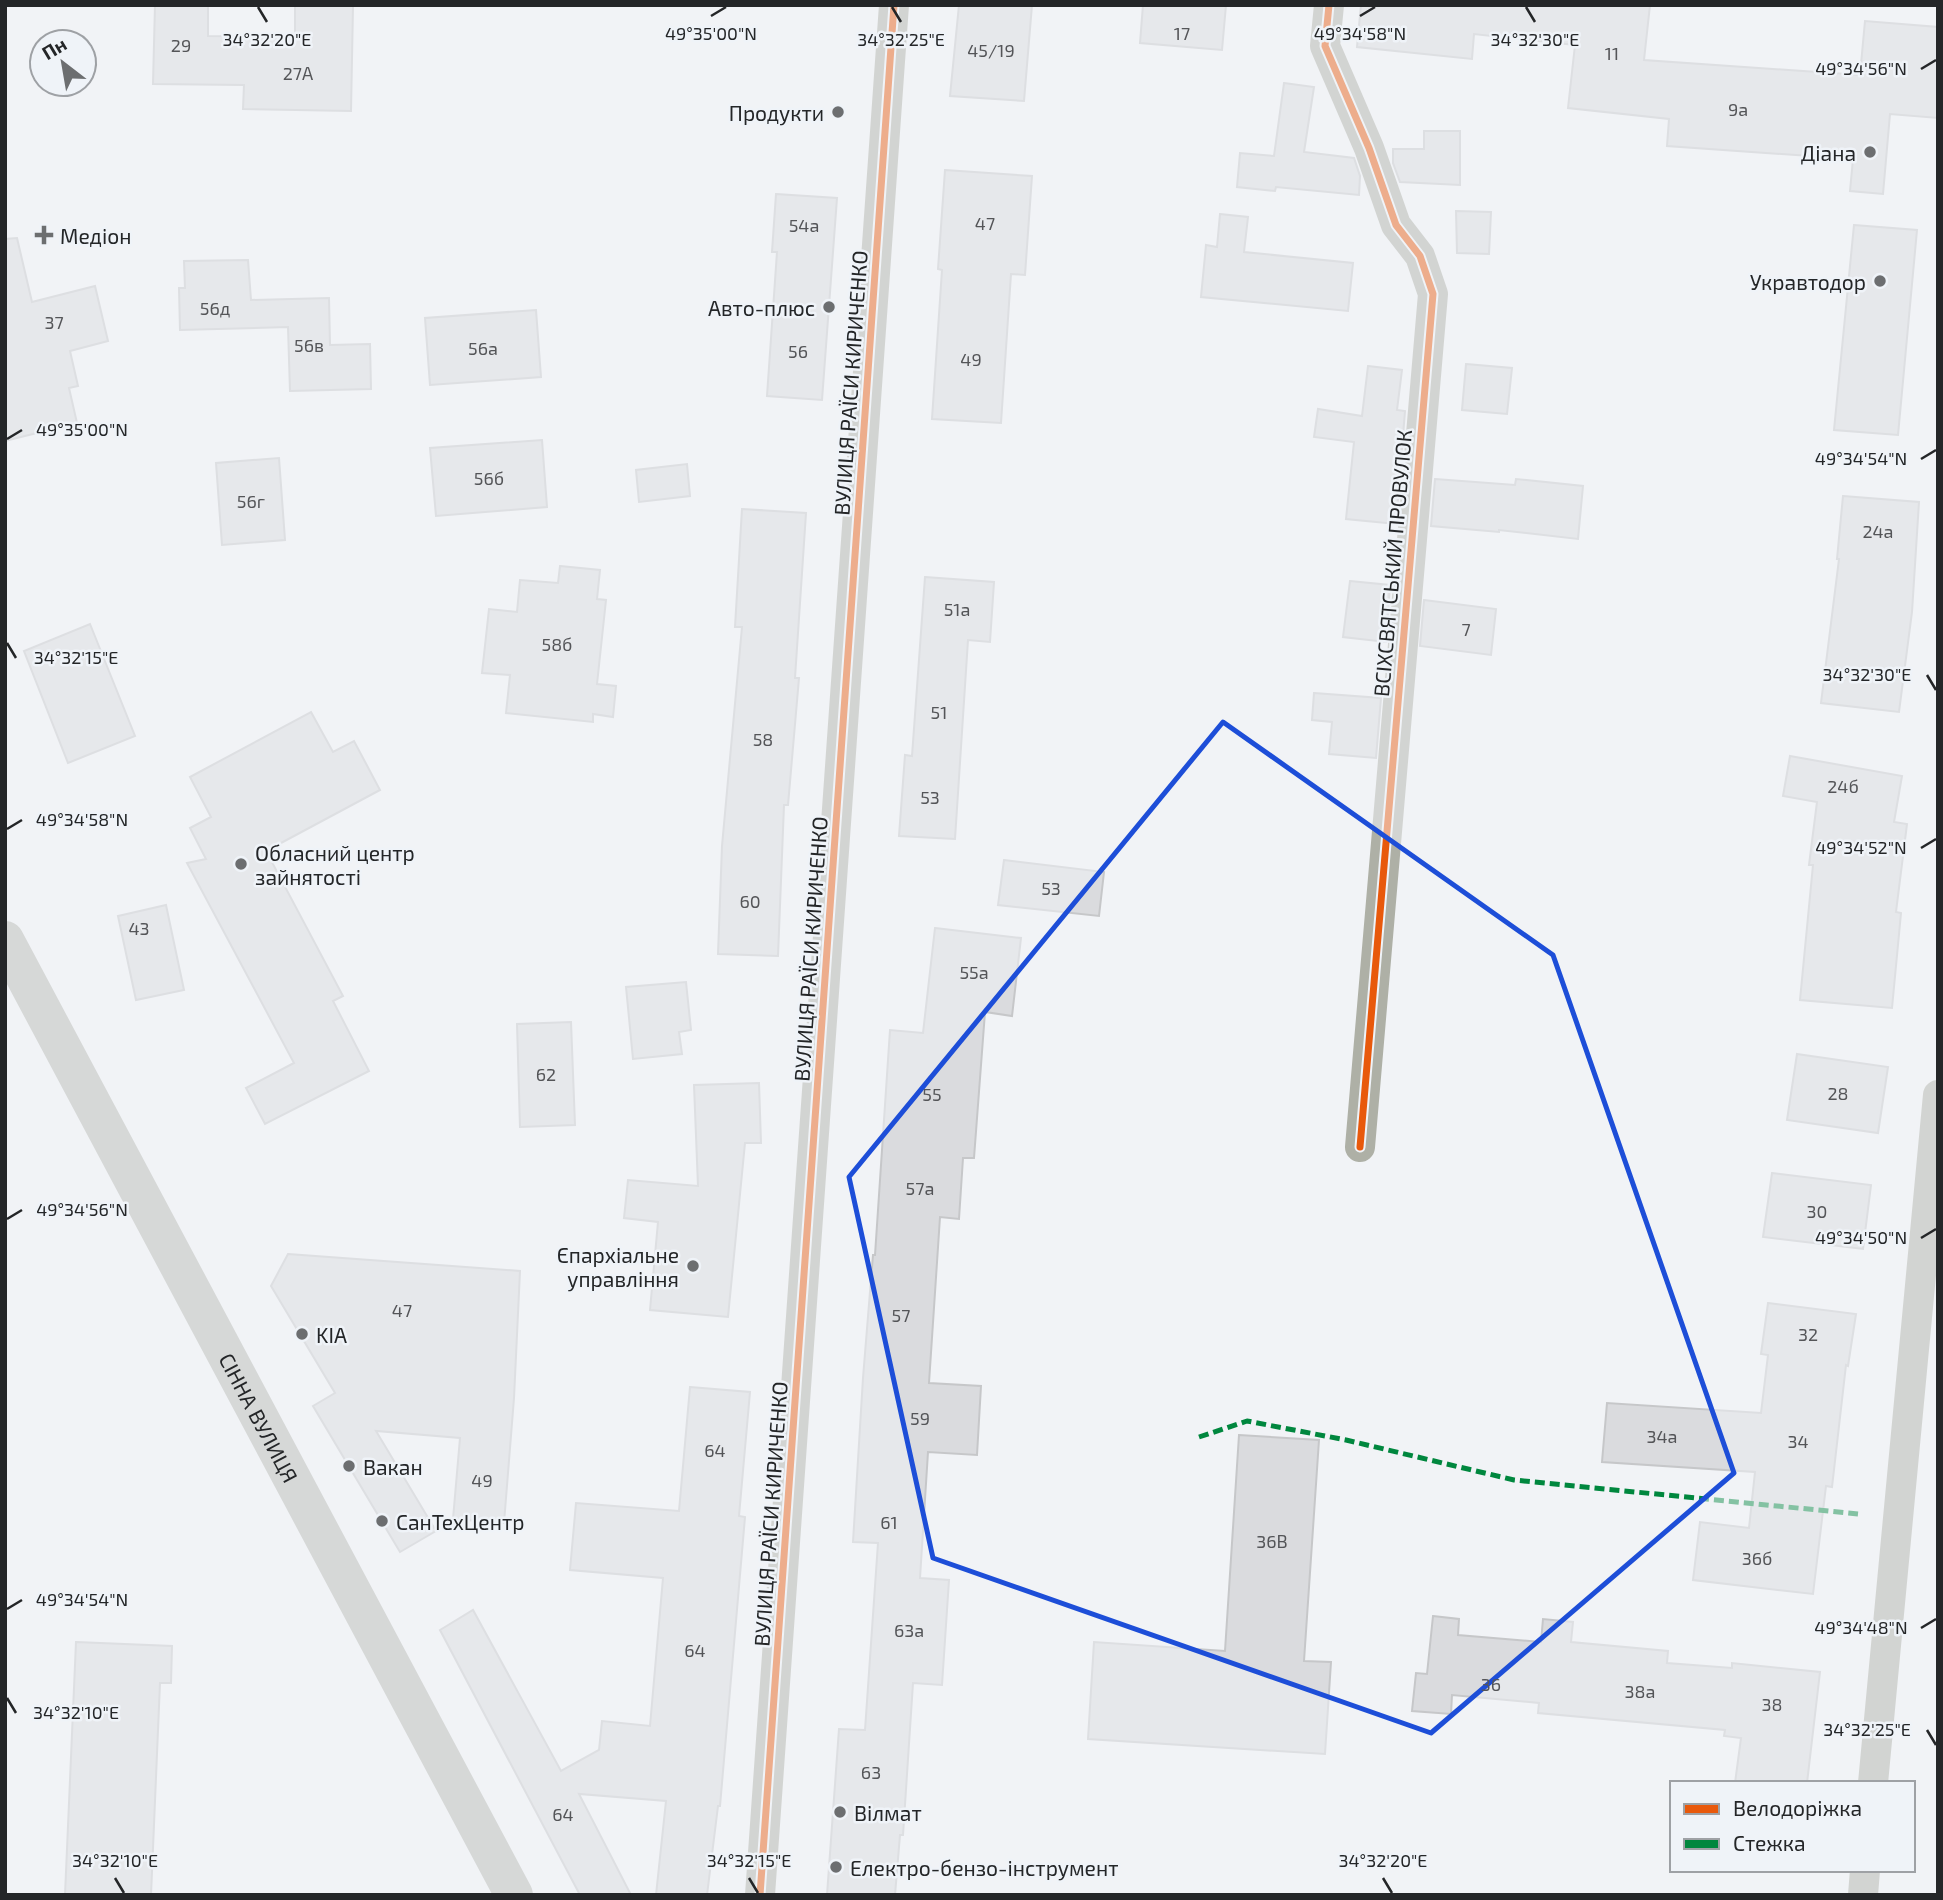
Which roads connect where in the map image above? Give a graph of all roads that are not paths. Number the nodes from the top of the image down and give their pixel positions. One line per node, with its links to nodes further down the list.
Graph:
1 (894, 5): 9 (street, ВУЛИЦЯ РАЇСИ КИРИЧЕНКО)
2 (1329, 5): 5 (street, ВСІХСВЯТСЬКИЙ ПРОВУЛОК)
3 (5, 940): 8 (main road, СІННА ВУЛИЦЯ)
4 (1938, 1095): 6 (street)
5 (1360, 1147)
6 (1873, 1781)
7 (1865, 1872): 10 (street)
8 (514, 1895)
9 (760, 1895)
10 (1863, 1895)

